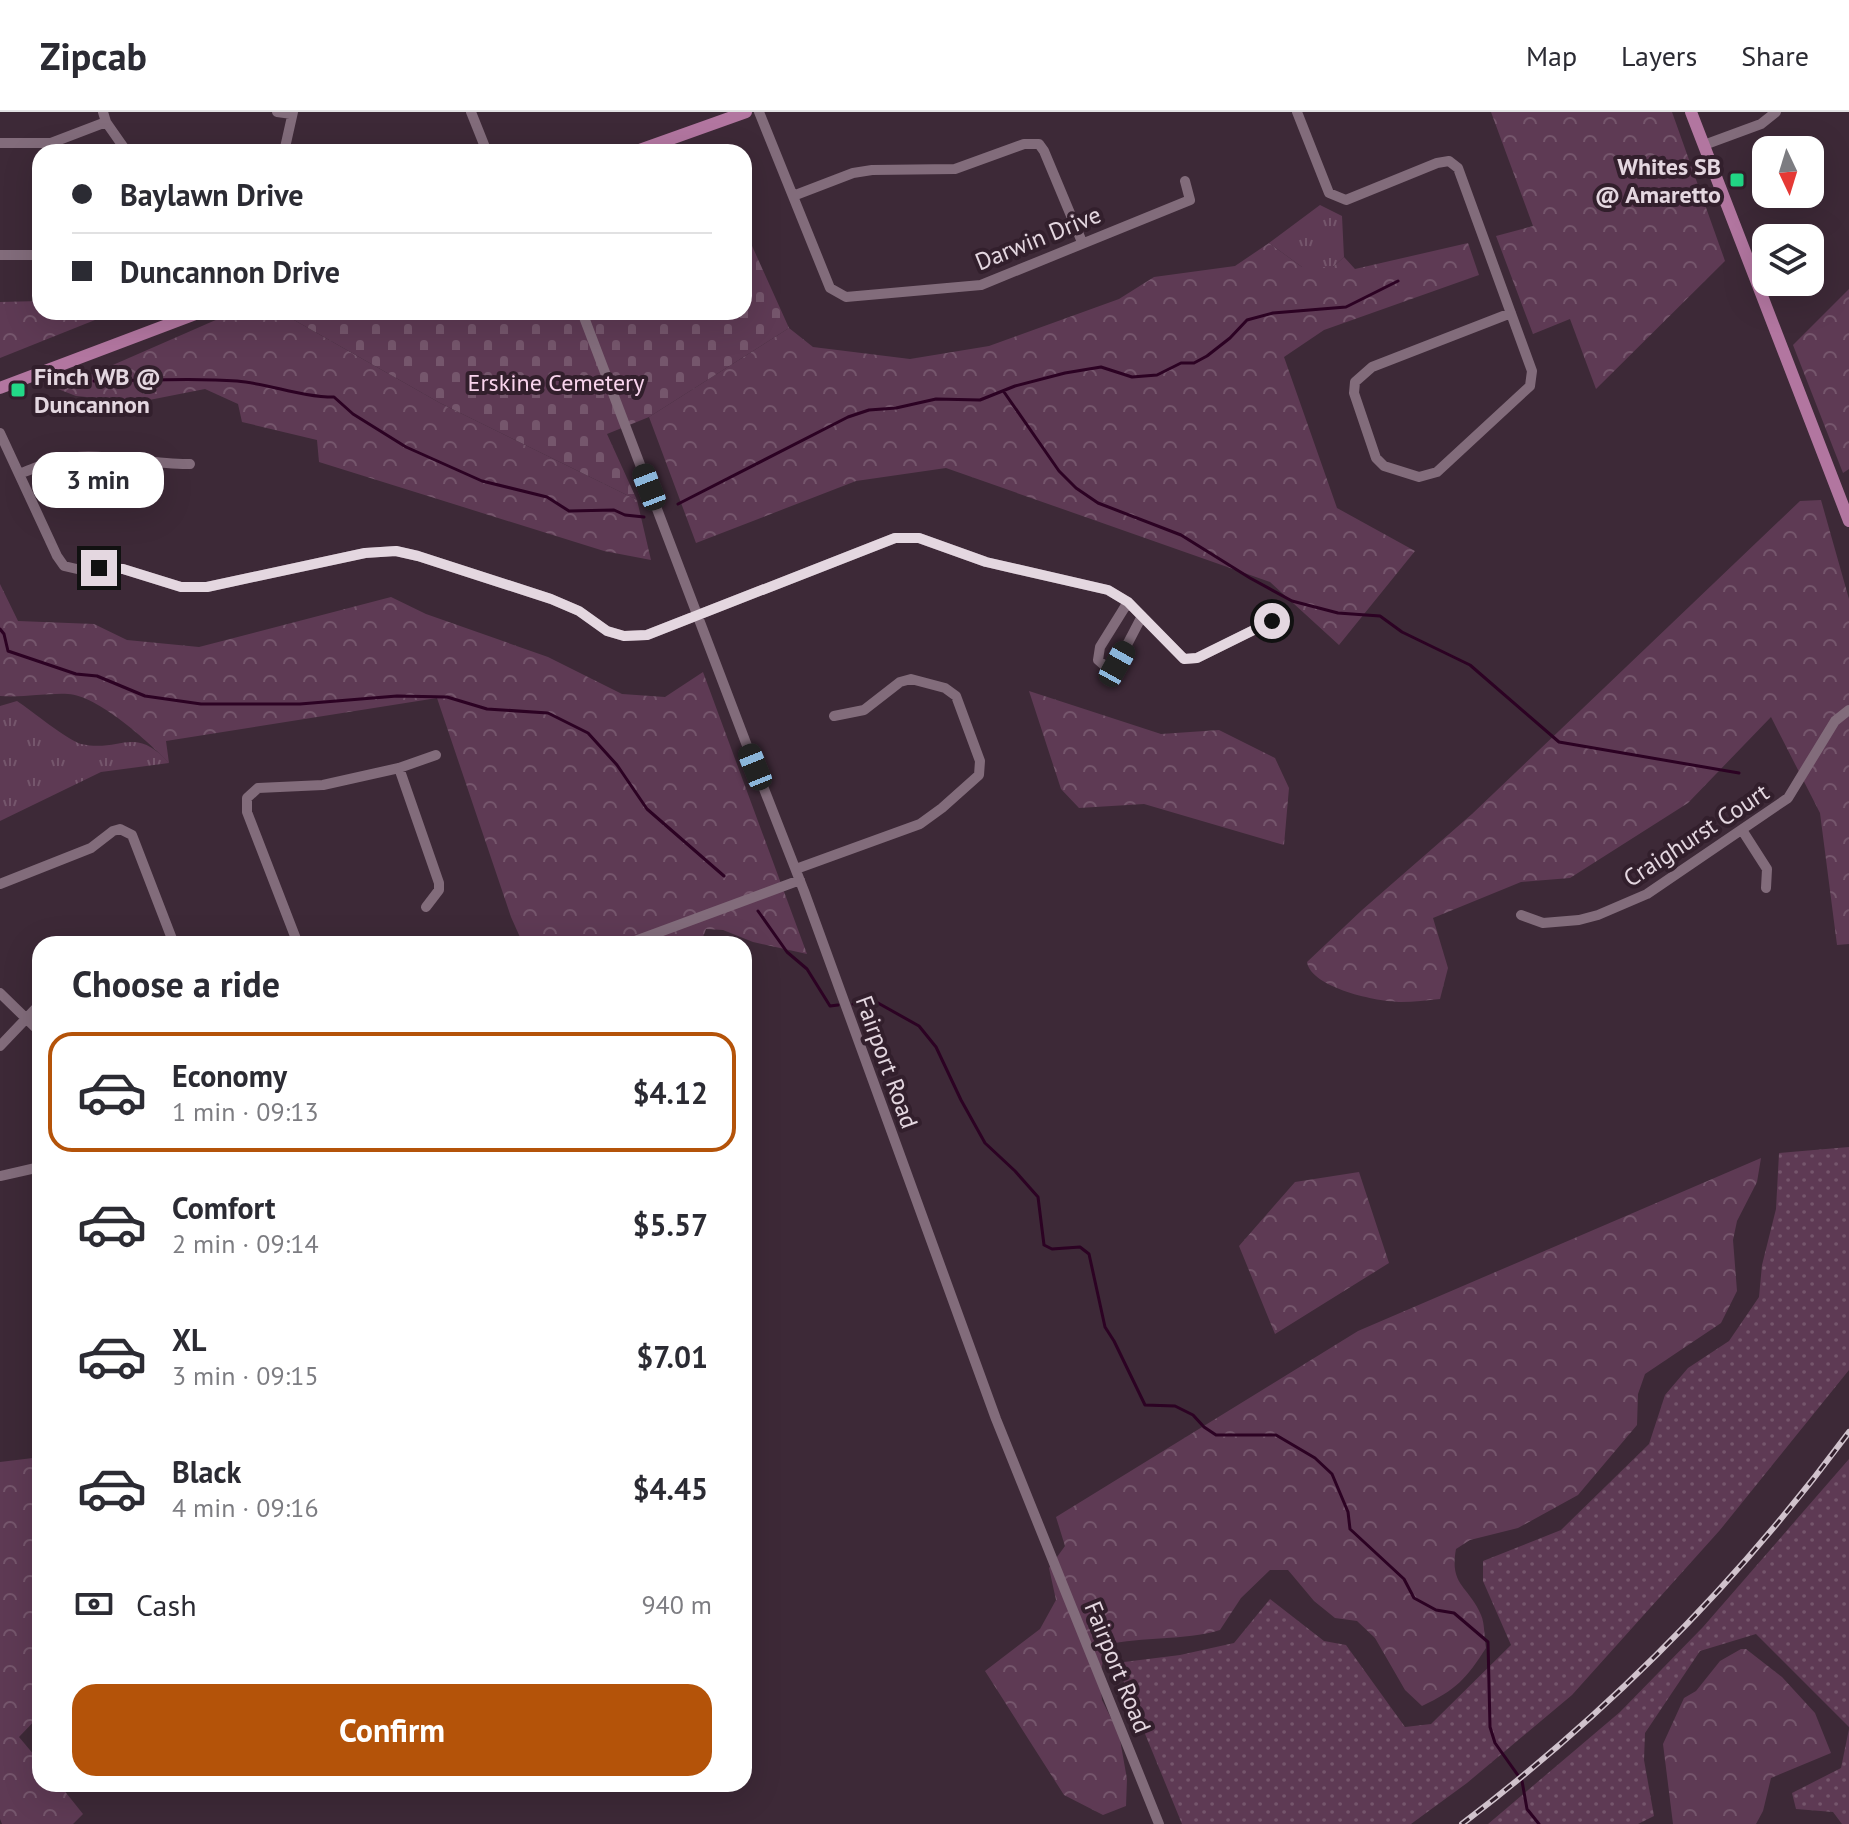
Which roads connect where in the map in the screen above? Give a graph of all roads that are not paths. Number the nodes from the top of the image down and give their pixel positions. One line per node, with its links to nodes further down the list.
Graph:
1 (277, 112): 8 (street)
2 (471, 112): 13 (street)
3 (746, 112): 14 (main road)
4 (759, 112): 17 (street, Darwin Drive)
5 (1297, 112): 21 (street)
6 (1691, 112): 15 (main road)
7 (1776, 112): 15 (street)
8 (292, 113): 12 (street)
9 (104, 117): 10 (street); 11 (street)
10 (0, 143)
11 (122, 144)
12 (286, 144)
13 (484, 144)
14 (656, 144)
15 (1704, 145): 28 (main road)
16 (1185, 181): 18 (street, Darwin Drive)
17 (793, 196): 18 (street); 18 (street, Darwin Drive)
18 (1082, 242)
19 (0, 255): 20 (street)
20 (32, 255)
21 (1511, 313): 21 (street)
22 (180, 320): 24 (main road)
23 (585, 320): 30 (street, Fairport Road)
24 (0, 388)
25 (0, 433): 27 (street)
26 (190, 464): 27 (street)
27 (19, 474): 30 (street)
28 (1849, 521)
29 (1128, 602): 30 (street); 31 (street); 31 (street)
30 (698, 614): 38 (street, Fairport Road)
31 (1142, 616): 32 (street)
32 (1272, 621)
33 (1849, 710): 37 (street, Craighurst Court)
34 (834, 716): 38 (street)
35 (436, 755): 36 (street)
36 (399, 768): 41 (street); 44 (street)
37 (1742, 830): 40 (street); 42 (street, Craighurst Court)
38 (798, 875): 45 (street); 53 (street, Fairport Road)
39 (0, 884): 43 (street)
40 (1766, 888)
41 (426, 907)
42 (1521, 915)
43 (168, 936)
44 (295, 936)
45 (647, 936)
46 (0, 993): 48 (street)
47 (32, 1013): 48 (street)
48 (26, 1019): 49 (street); 50 (street)
49 (32, 1025)
50 (0, 1046)
51 (32, 1169): 52 (street)
52 (0, 1176)
53 (1159, 1824)

